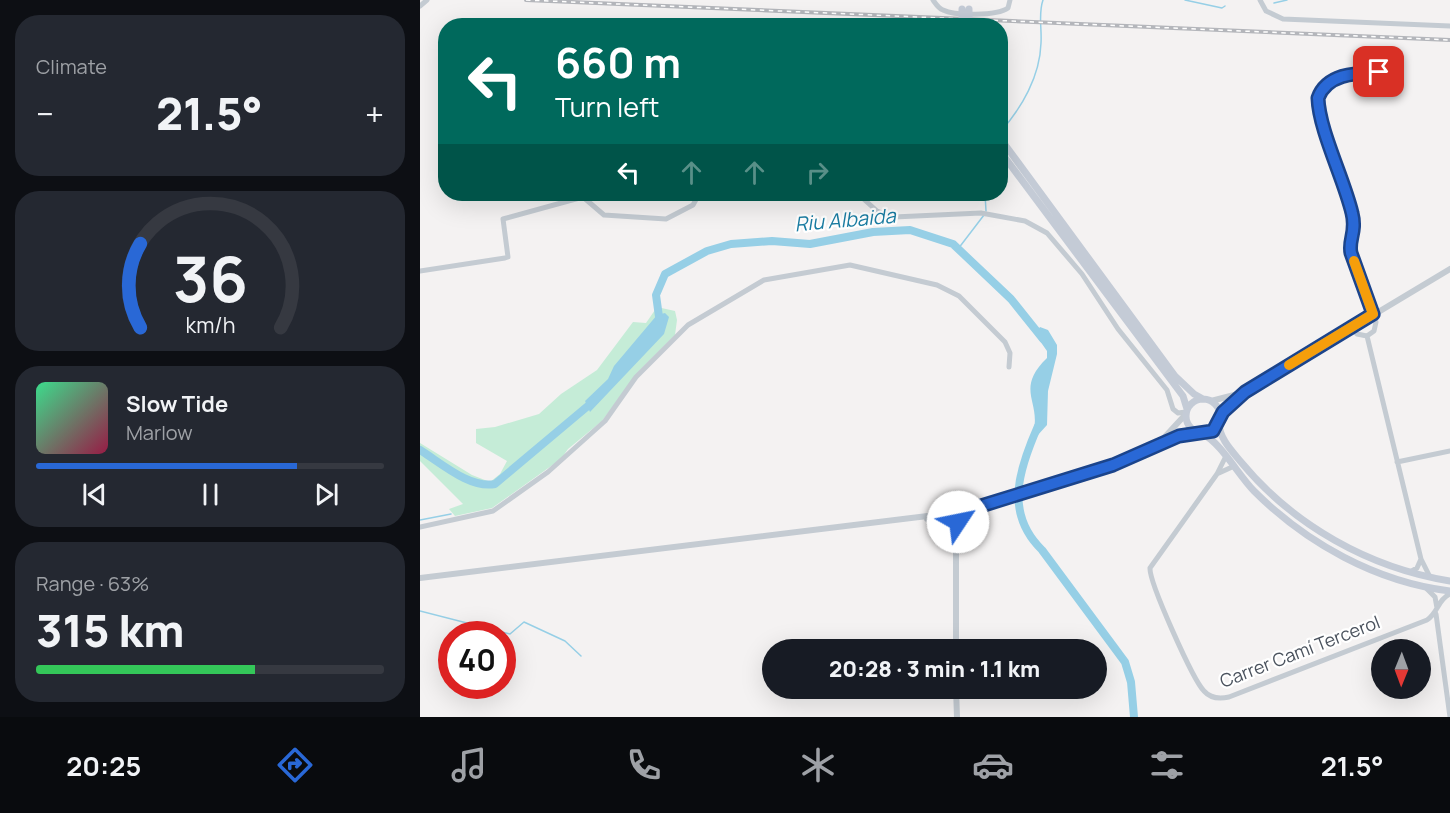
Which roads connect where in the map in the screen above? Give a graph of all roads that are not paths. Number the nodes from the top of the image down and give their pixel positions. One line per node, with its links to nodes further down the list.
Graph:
1 (427, 0): 7 (street)
2 (933, 0): 5 (street)
3 (962, 0): 8 (main road)
4 (969, 0): 8 (main road)
5 (1010, 0)
6 (1260, 0): 11 (street)
7 (420, 6)
8 (965, 9): 9 (main road, bridge); 10 (main road, bridge)
9 (963, 18)
10 (967, 18)
11 (1450, 26)
12 (1379, 72): 22 (street)
13 (1008, 153): 15 (main road)
14 (1008, 159): 15 (main road)
15 (1014, 165): 27 (main road); 28 (main road)
16 (566, 201): 21 (street)
17 (588, 201): 18 (street)
18 (695, 201)
19 (866, 201): 28 (street)
20 (1450, 269): 22 (street)
21 (420, 271)
22 (1373, 314): 23 (street); 24 (street)
23 (1351, 328): 24 (street); 26 (street)
24 (1367, 336): 34 (street)
25 (1009, 367): 41 (street)
26 (1245, 392): 27 (street); 29 (street)
27 (1207, 400): 28 (main road); 29 (main road)
28 (1186, 412): 30 (main road); 31 (street)
29 (1220, 420): 30 (main road); 45 (main road)
30 (1200, 433): 31 (street); 33 (main road)
31 (1157, 444): 37 (street)
32 (1450, 451): 34 (street)
33 (1225, 458): 35 (main road); 36 (street, Carrer Camí Tercerol)
34 (1397, 462): 44 (street)
35 (1232, 467): 36 (street, Carrer Camí Tercerol); 49 (main road)
36 (1217, 474): 51 (street, Carrer Camí Tercerol)
37 (968, 510): 38 (street); 40 (street)
38 (952, 513): 39 (street); 40 (street); 42 (street)
39 (915, 518): 42 (street); 46 (street)
40 (958, 522): 43 (street)
41 (420, 526)
42 (952, 528): 43 (street)
43 (956, 544): 52 (street)
44 (1421, 559): 45 (street); 47 (street)
45 (1410, 572): 47 (main road)
46 (420, 578)
47 (1431, 578): 48 (main road)
48 (1450, 581)
49 (1425, 587): 50 (main road); 51 (street)
50 (1450, 593): 51 (street)
51 (1436, 611): 55 (street)
52 (956, 639)
53 (956, 699): 54 (street)
54 (957, 717)
55 (1450, 717)

